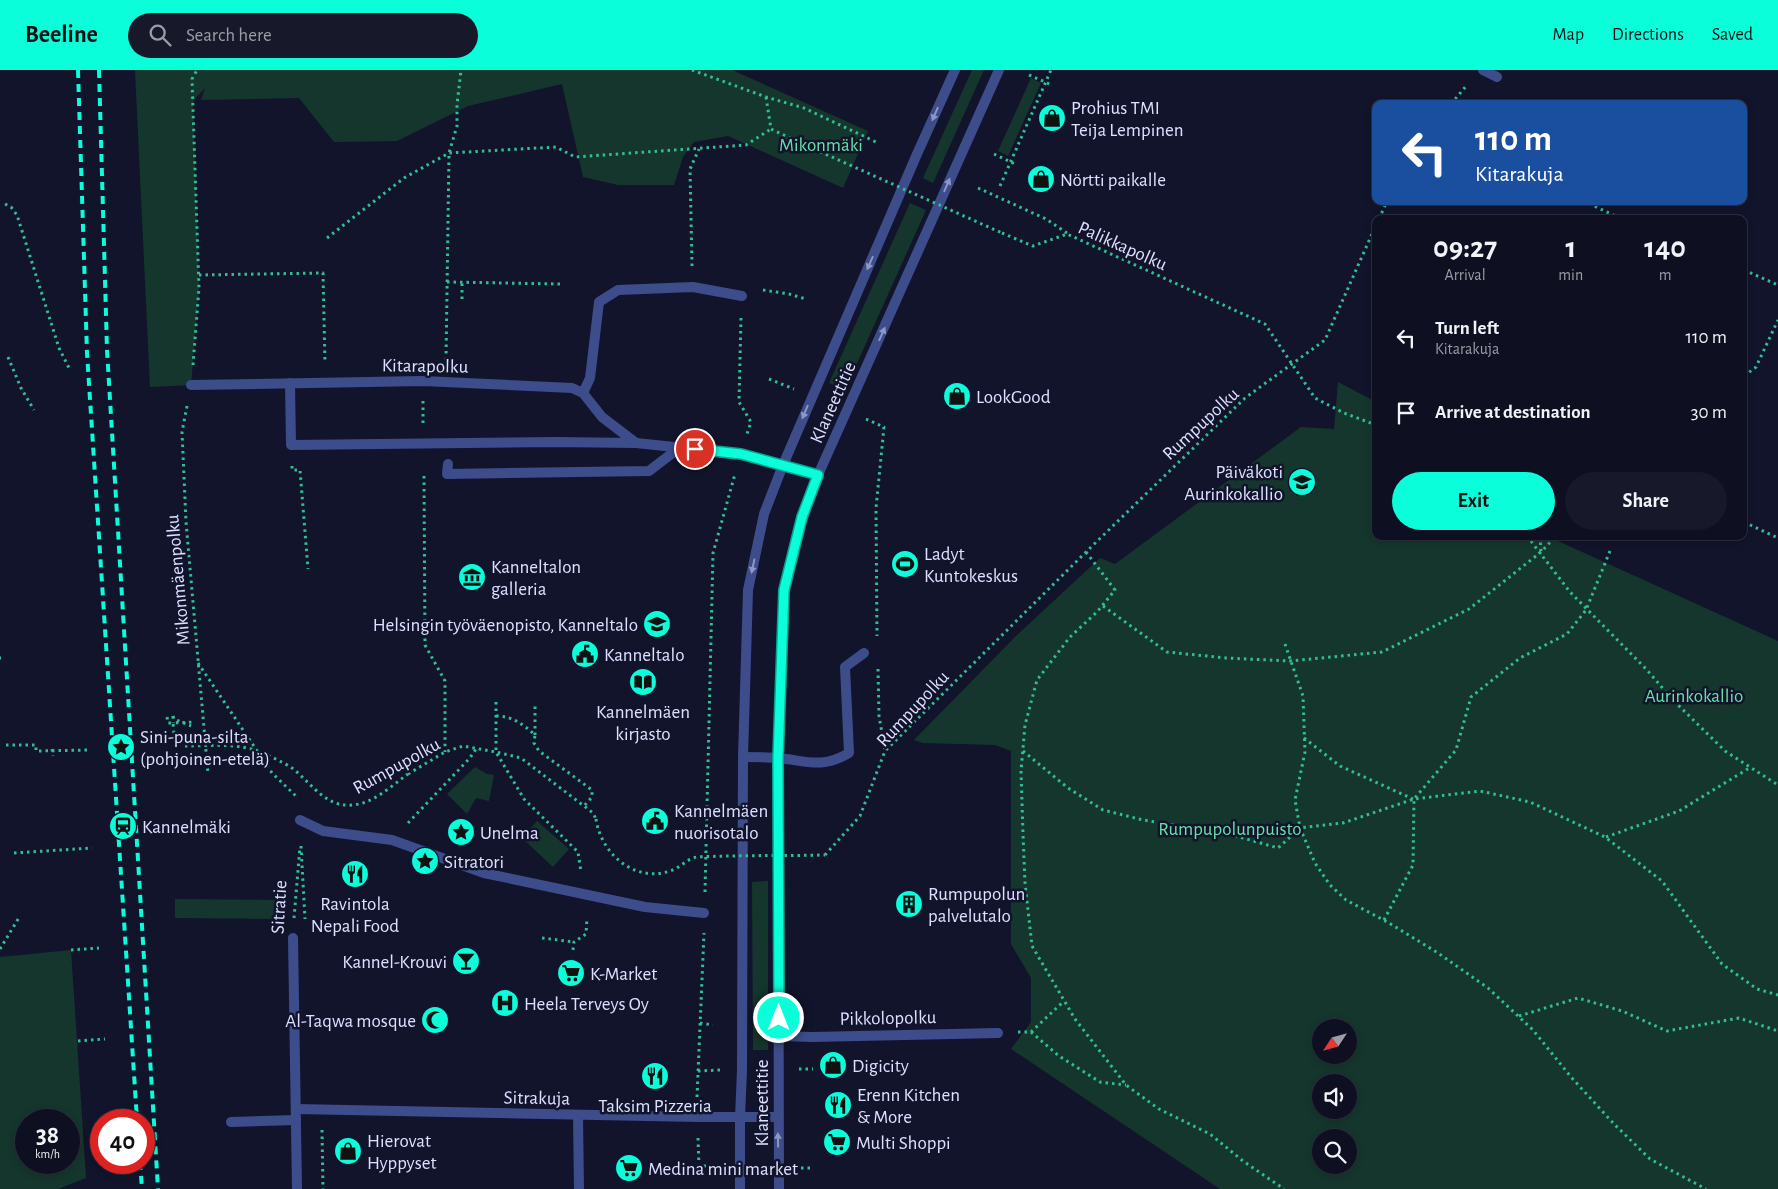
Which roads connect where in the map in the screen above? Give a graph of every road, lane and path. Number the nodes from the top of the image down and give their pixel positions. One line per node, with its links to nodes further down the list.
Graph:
1 (197, 70): 32 (path, Mikonmäenpolku)
2 (461, 70): 18 (path)
3 (692, 70): 13 (path)
4 (955, 70): 60 (street, Klaneettitie, one-way to 60)
5 (999, 70): 62 (street, Klaneettitie, one-way to 5)
6 (1051, 70): 10 (path)
7 (1483, 70): 9 (street)
8 (1029, 75): 10 (path)
9 (1497, 77)
10 (1046, 82): 12 (path); 20 (path)
11 (1468, 84): 14 (path)
12 (1052, 85)
13 (766, 97): 15 (path); 16 (path)
14 (1454, 100)
15 (770, 129): 17 (path); 27 (path, Palikkapolku, bridge)
16 (876, 142)
17 (698, 149): 18 (path); 30 (path)
18 (449, 153): 29 (path); 33 (path)
19 (994, 154): 20 (path)
20 (1011, 162): 21 (path); 22 (path)
21 (1016, 165)
22 (1000, 186)
23 (978, 188): 27 (path)
24 (5, 204): 43 (path)
25 (1592, 205): 26 (path)
26 (1613, 215)
27 (1067, 234): 42 (path, Palikkapolku)
28 (1372, 234): 42 (path, Rumpupolku)
29 (327, 238)
30 (692, 269)
31 (1747, 271): 36 (path)
32 (199, 275): 47 (path); 49 (path, Mikonmäenpolku)
33 (447, 282): 34 (path); 46 (path)
34 (462, 282): 35 (path); 39 (path)
35 (560, 284)
36 (1778, 285)
37 (742, 296): 38 (path); 50 (street); 52 (path)
38 (806, 299)
39 (462, 300)
40 (1778, 320): 44 (path)
41 (8, 357): 51 (path)
42 (1292, 364): 53 (path, Palikkapolku); 69 (path, Rumpupolku)
43 (69, 368)
44 (1747, 374)
45 (423, 381): 46 (street, Kitarapolku); 47 (street, Kitarapolku); 56 (path)
46 (446, 381): 50 (street, Kitarapolku)
47 (325, 382): 48 (street, Kitarapolku)
48 (290, 383): 49 (street, Kitarapolku); 57 (street)
49 (191, 385): 79 (path, Mikonmäenpolku)
50 (583, 393): 55 (street)
51 (34, 410)
52 (751, 422)
53 (1372, 424)
54 (884, 427): 74 (path)
55 (636, 443): 56 (street); 58 (street)
56 (429, 444): 57 (street); 97 (path)
57 (291, 445): 71 (path)
58 (679, 448): 59 (street); 60 (street)
59 (448, 464)
60 (783, 464): 62 (street); 100 (street, Klaneettitie, one-way to 100)
61 (735, 473): 114 (path)
62 (818, 475): 101 (street, Klaneettitie)
63 (1747, 523): 64 (path)
64 (1778, 538)
65 (1531, 540): 70 (path)
66 (1540, 540): 70 (path)
67 (1552, 540): 70 (path)
68 (1610, 550): 73 (path)
69 (1086, 552): 72 (path); 95 (path, Rumpupolku)
70 (1541, 552): 73 (path); 78 (path)
71 (308, 569)
72 (1103, 606): 78 (path); 96 (path)
73 (1586, 610): 102 (path); 105 (path)
74 (877, 642)
75 (1285, 644): 78 (path)
76 (864, 653): 101 (street)
77 (878, 660): 95 (path)
78 (1290, 661): 88 (path)
79 (198, 662): 103 (path, Mikonmäenpolku); 107 (path, Sitratie)
80 (496, 702): 82 (path)
81 (535, 703): 87 (path)
82 (496, 716): 87 (path); 98 (path)
83 (167, 717): 84 (path)
84 (173, 719): 85 (path, bridge); 86 (path); 90 (path, bridge)
85 (194, 722)
86 (191, 726)
87 (535, 735): 106 (path)
88 (1304, 738): 105 (path); 108 (path)
89 (6, 745): 93 (path)
90 (176, 746)
91 (185, 746): 97 (path, Rumpupolku, bridge)
92 (476, 748): 97 (path, Rumpupolku); 98 (path, Rumpupolku); 110 (path)
93 (53, 750): 94 (path); 99 (path, bridge)
94 (87, 750)
95 (886, 751): 106 (path, Rumpupolku, bridge)
96 (1023, 751): 108 (path); 126 (path)
97 (445, 752)
98 (496, 752): 106 (path, Rumpupolku); 113 (path)
99 (54, 756)
100 (743, 757): 101 (street); 141 (street, Klaneettitie)
101 (778, 758): 133 (street, Klaneettitie)
102 (1751, 767): 104 (path); 109 (path)
103 (208, 774)
104 (1778, 786)
105 (1414, 799): 108 (path); 109 (path); 116 (path)
106 (584, 806)
107 (300, 820): 110 (street); 118 (path, Sitratie)
108 (1300, 828): 116 (path)
109 (1605, 837): 125 (path)
110 (392, 840): 113 (street)
111 (92, 848): 112 (path)
112 (14, 853)
113 (585, 895): 114 (street)
114 (704, 913): 128 (path)
115 (20, 916): 122 (path)
116 (1384, 920): 127 (path)
117 (588, 924): 120 (path)
118 (294, 938): 138 (street, Sitratie)
119 (542, 938): 120 (path)
120 (574, 942): 124 (path)
121 (99, 948): 123 (path)
122 (0, 949)
123 (71, 950)
124 (573, 950)
125 (1778, 994)
126 (1064, 1001): 131 (path); 136 (path)
127 (1518, 1016): 130 (path); 151 (path)
128 (700, 1023): 129 (path); 137 (path)
129 (713, 1025)
130 (1778, 1031)
131 (1031, 1032): 132 (path); 136 (path)
132 (998, 1033): 133 (street, Pikkolopolku)
133 (780, 1036): 140 (street, Klaneettitie)
134 (105, 1039): 135 (path)
135 (78, 1041)
136 (1126, 1085): 150 (path)
137 (697, 1094)
138 (296, 1109): 139 (street, Sitrakuja); 142 (street, Sitratie)
139 (578, 1115): 141 (street, Sitrakuja); 147 (street)
140 (778, 1117): 141 (street, Sitrakuja); 149 (street, Klaneettitie, one-way to 140)
141 (740, 1118): 148 (street, Klaneettitie)
142 (296, 1120): 143 (street); 145 (street, Sitratie)
143 (231, 1122)
144 (322, 1127): 146 (path)
145 (297, 1189)
146 (323, 1189)
147 (579, 1189)
148 (740, 1189)
149 (779, 1189)
150 (1284, 1189)
151 (1706, 1189)

